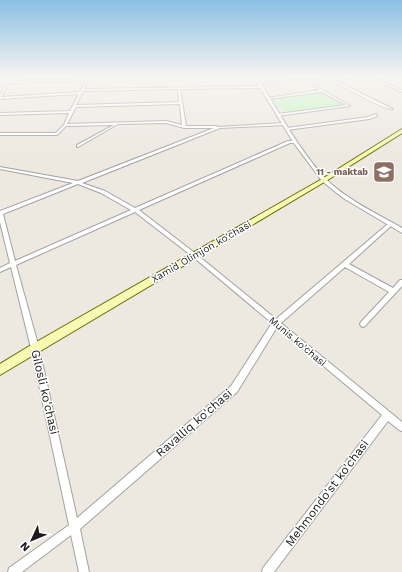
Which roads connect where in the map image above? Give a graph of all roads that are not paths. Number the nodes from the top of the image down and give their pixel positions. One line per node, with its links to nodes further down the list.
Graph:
1 (181, 103): 14 (street)
2 (157, 104): 6 (street)
3 (271, 104): 10 (street)
4 (345, 104): 10 (street)
5 (379, 104): 7 (street)
6 (75, 106): 8 (street)
7 (392, 109)
8 (72, 112): 9 (street); 13 (street)
9 (0, 114)
10 (278, 115): 16 (street)
11 (376, 115): 16 (street)
12 (118, 124): 13 (street); 14 (street); 20 (street)
13 (65, 125): 18 (street)
14 (184, 127): 15 (street)
15 (220, 127): 16 (street); 23 (street)
16 (286, 127): 19 (street)
17 (402, 131): 22 (main road, Xamid Olimjon ko'chasi)
18 (0, 134)
19 (295, 142): 22 (street); 24 (street)
20 (78, 146)
21 (0, 168): 23 (street, Munis ko'chasi)
22 (324, 180): 26 (street); 28 (main road, Xamid Olimjon ko'chasi)
23 (76, 182): 24 (street, Munis ko'chasi); 25 (street)
24 (135, 210): 28 (street, Munis ko'chasi); 29 (street)
25 (0, 213): 29 (street, Gilosli ko'chasi)
26 (391, 224): 27 (street); 30 (street, Ravalliq ko'chasi)
27 (402, 231)
28 (194, 255): 34 (street, Munis ko'chasi); 36 (main road, Xamid Olimjon ko'chasi)
29 (13, 264): 31 (street); 36 (street, Gilosli ko'chasi)
30 (345, 264): 33 (street); 34 (street, Ravalliq ko'chasi)
31 (0, 270)
32 (402, 282): 33 (street)
33 (393, 291): 35 (street)
34 (276, 323): 38 (street, Munis ko'chasi); 40 (street, Ravalliq ko'chasi)
35 (363, 324)
36 (35, 348): 37 (main road, Xamid Olimjon ko'chasi); 40 (street, Gilosli ko'chasi)
37 (0, 370)
38 (387, 415): 39 (street, Munis ko'chasi); 43 (street, Mehmondo'st ko'chasi)
39 (402, 427)
40 (75, 526): 41 (street, Ravalliq ko'chasi); 42 (street, Gilosli ko'chasi)
41 (13, 572)
42 (84, 572)
43 (267, 572)

